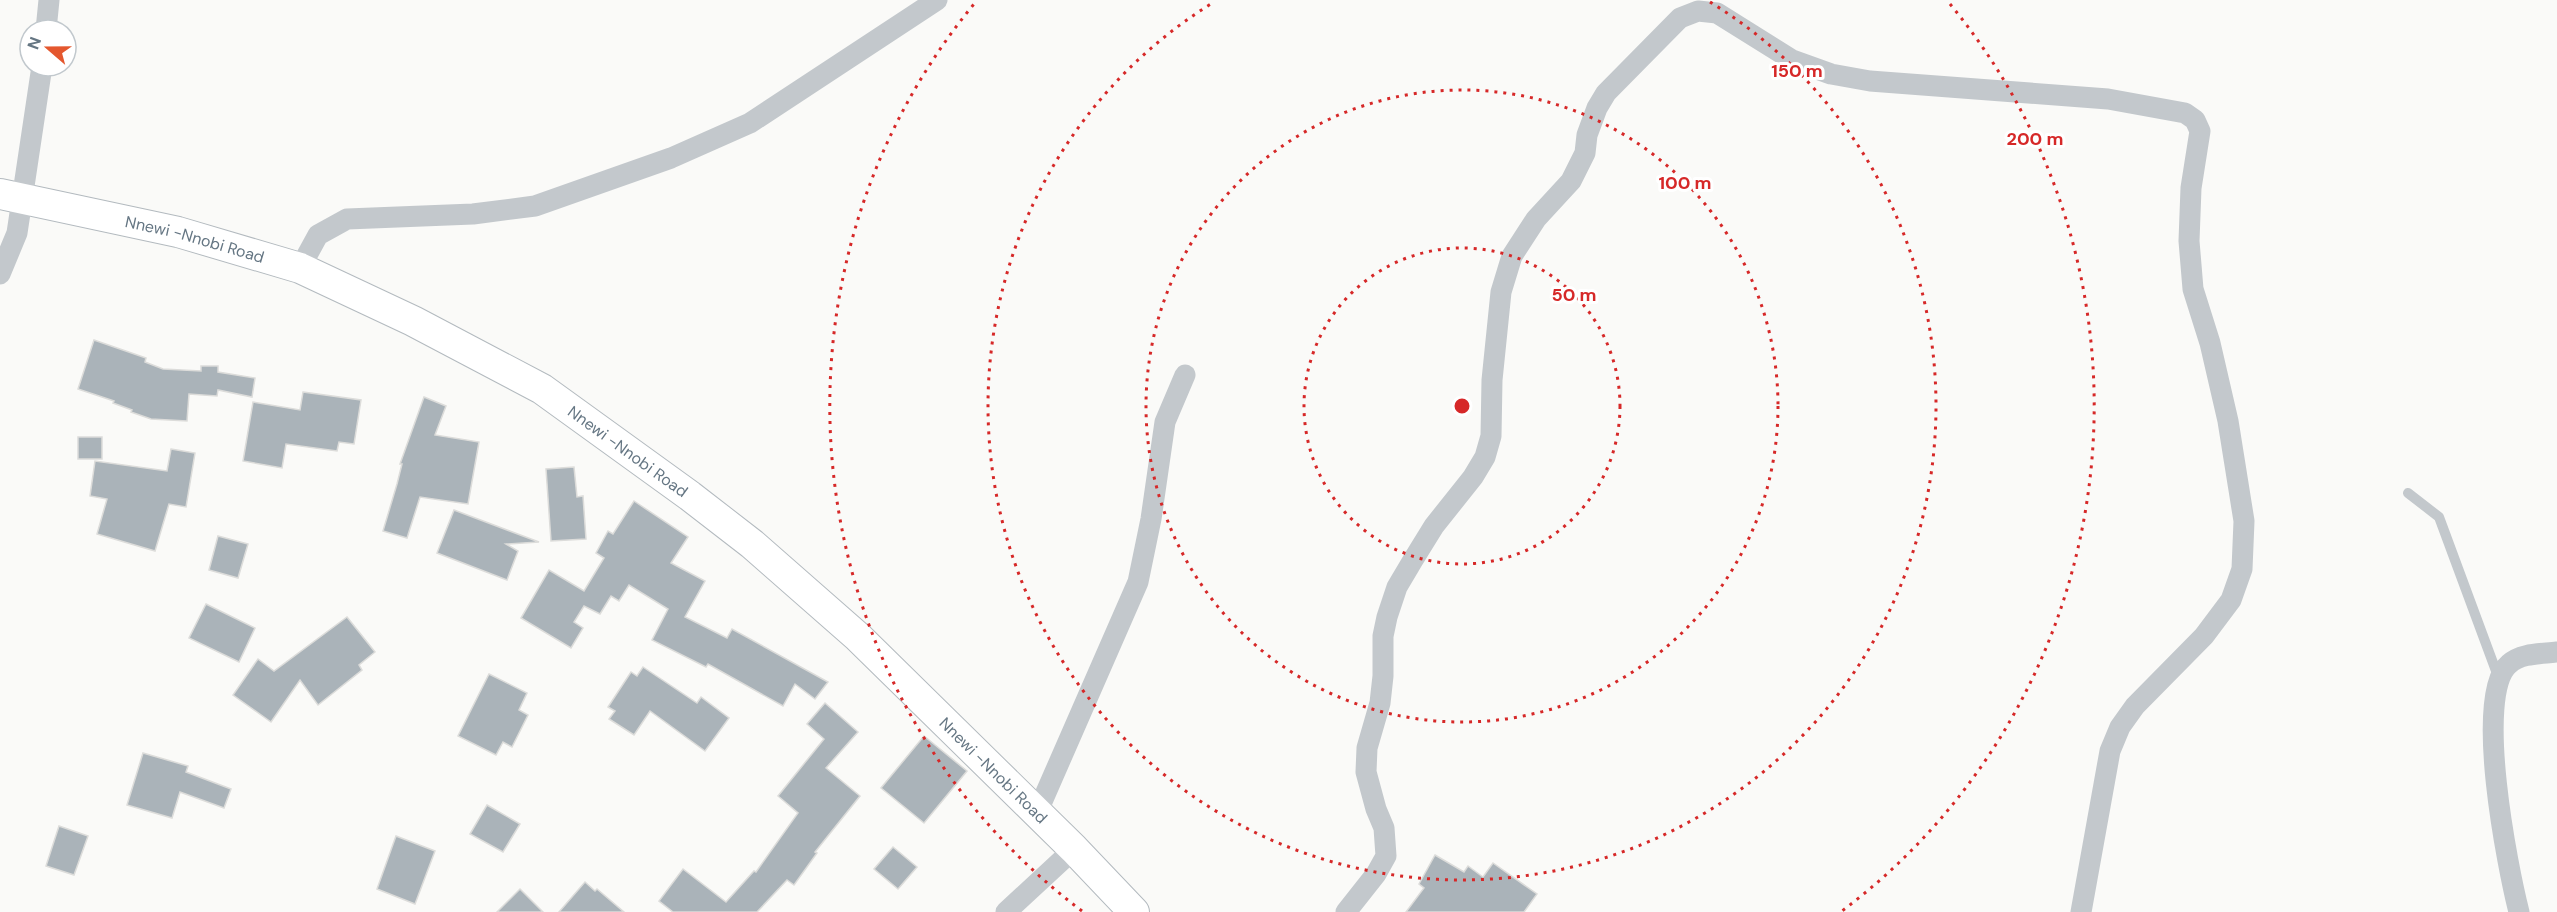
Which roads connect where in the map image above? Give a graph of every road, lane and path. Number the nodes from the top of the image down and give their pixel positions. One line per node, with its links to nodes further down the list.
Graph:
1 (49, 0): 3 (street)
2 (937, 0): 6 (street)
3 (47, 18)
4 (39, 78): 5 (street)
5 (11, 195): 6 (main road, Nnewi -Nnobi Road); 7 (street)
6 (300, 268): 12 (main road, Nnewi -Nnobi Road)
7 (0, 274)
8 (1185, 375): 12 (street)
9 (2408, 493): 11 (lane)
10 (2557, 652): 11 (street)
11 (2499, 679): 18 (street)
12 (1037, 813): 13 (main road, Nnewi -Nnobi Road)
13 (1074, 849): 14 (street); 15 (main road, Nnewi -Nnobi Road)
14 (1006, 912)
15 (1134, 912)
16 (1346, 912): 17 (street)
17 (2081, 912)
18 (2519, 912)

